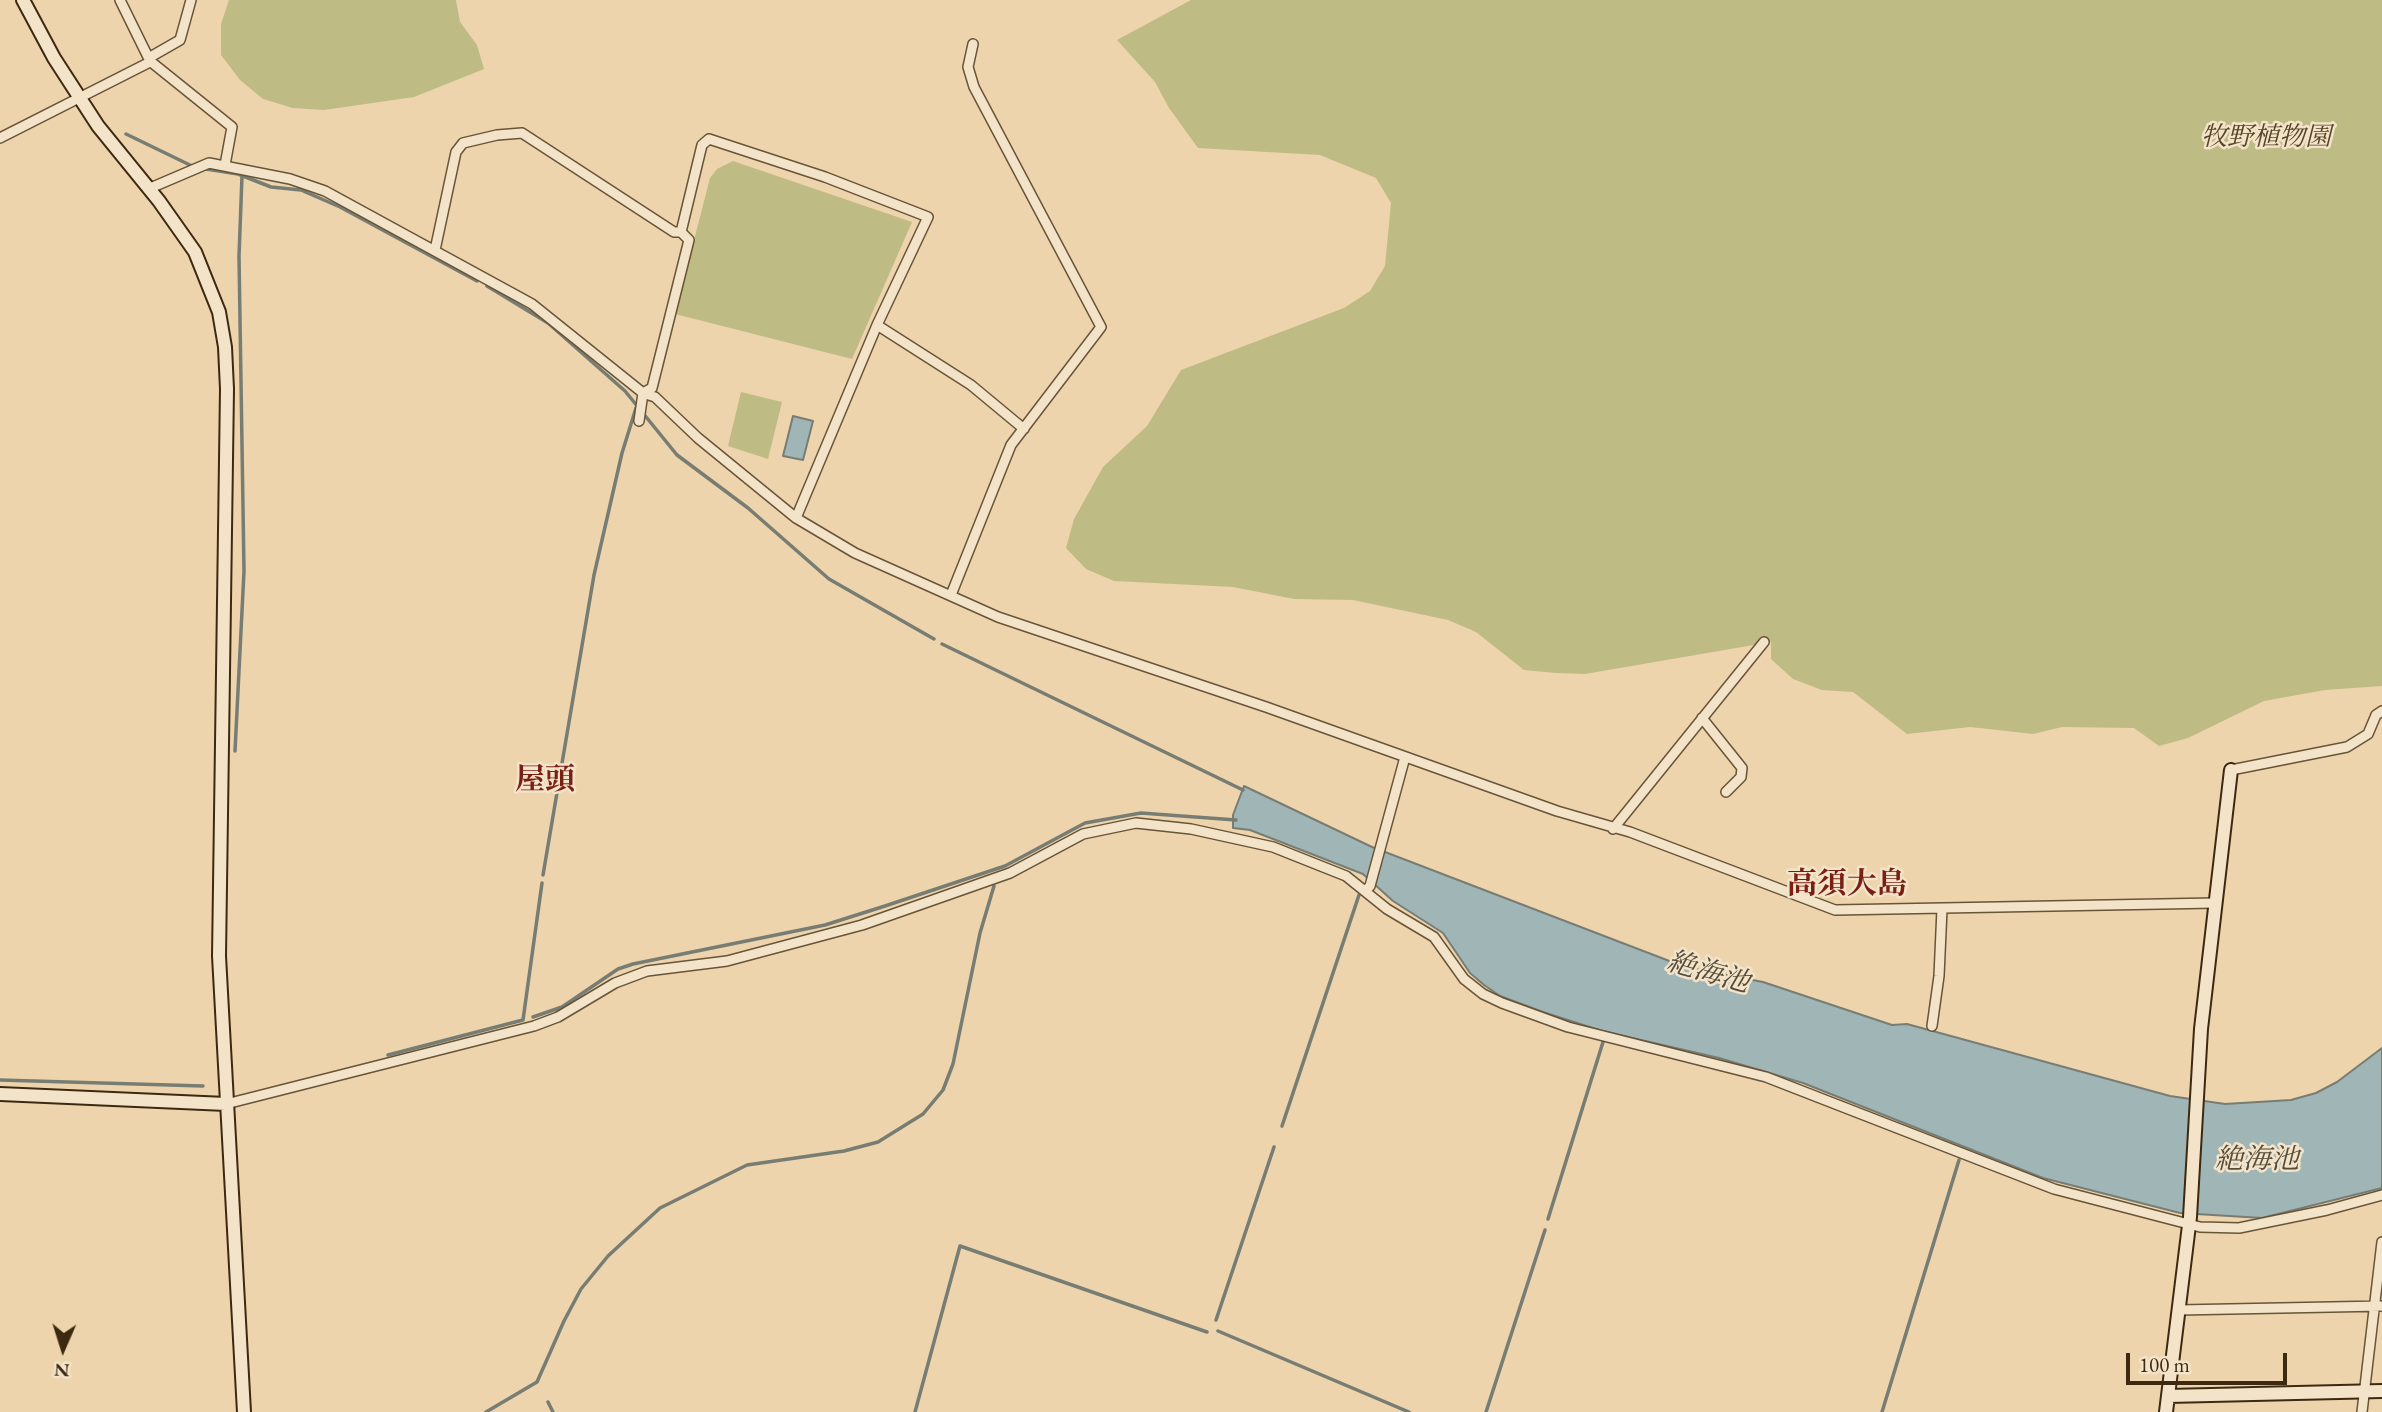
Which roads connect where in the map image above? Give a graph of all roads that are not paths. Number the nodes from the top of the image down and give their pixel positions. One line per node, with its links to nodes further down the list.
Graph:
1 (23, 0): 6 (street)
2 (120, 0): 5 (street)
3 (191, 0): 5 (street)
4 (972, 44): 15 (street)
5 (150, 61): 6 (street); 8 (street)
6 (81, 97): 7 (street); 9 (street)
7 (0, 138)
8 (225, 165): 9 (street); 11 (street)
9 (148, 189): 30 (street)
10 (681, 232): 11 (street); 12 (street); 13 (street)
11 (435, 250): 13 (street)
12 (877, 325): 15 (street); 16 (street)
13 (643, 393): 14 (street); 16 (street)
14 (639, 421)
15 (1024, 429): 17 (street)
16 (796, 518): 17 (street)
17 (950, 595): 21 (street)
18 (1764, 642): 20 (street)
19 (2382, 711): 22 (street)
20 (1702, 718): 23 (street); 24 (street)
21 (1405, 757): 24 (street); 25 (street)
22 (2231, 770): 26 (street)
23 (1726, 792)
24 (1613, 828): 27 (street)
25 (1368, 888): 30 (street); 32 (street)
26 (2215, 902): 27 (street); 32 (street)
27 (1942, 909): 28 (street)
28 (1931, 1026)
29 (0, 1094): 30 (street)
30 (226, 1104): 40 (street)
31 (2382, 1195): 32 (street)
32 (2189, 1222): 36 (street)
33 (2382, 1242): 34 (street)
34 (2381, 1260): 35 (street)
35 (2378, 1306): 36 (street); 38 (street)
36 (2179, 1310): 39 (street)
37 (2382, 1391): 38 (street)
38 (2365, 1392): 39 (street); 42 (street)
39 (2168, 1396): 41 (street)
40 (244, 1412)
41 (2166, 1412)
42 (2362, 1412)

